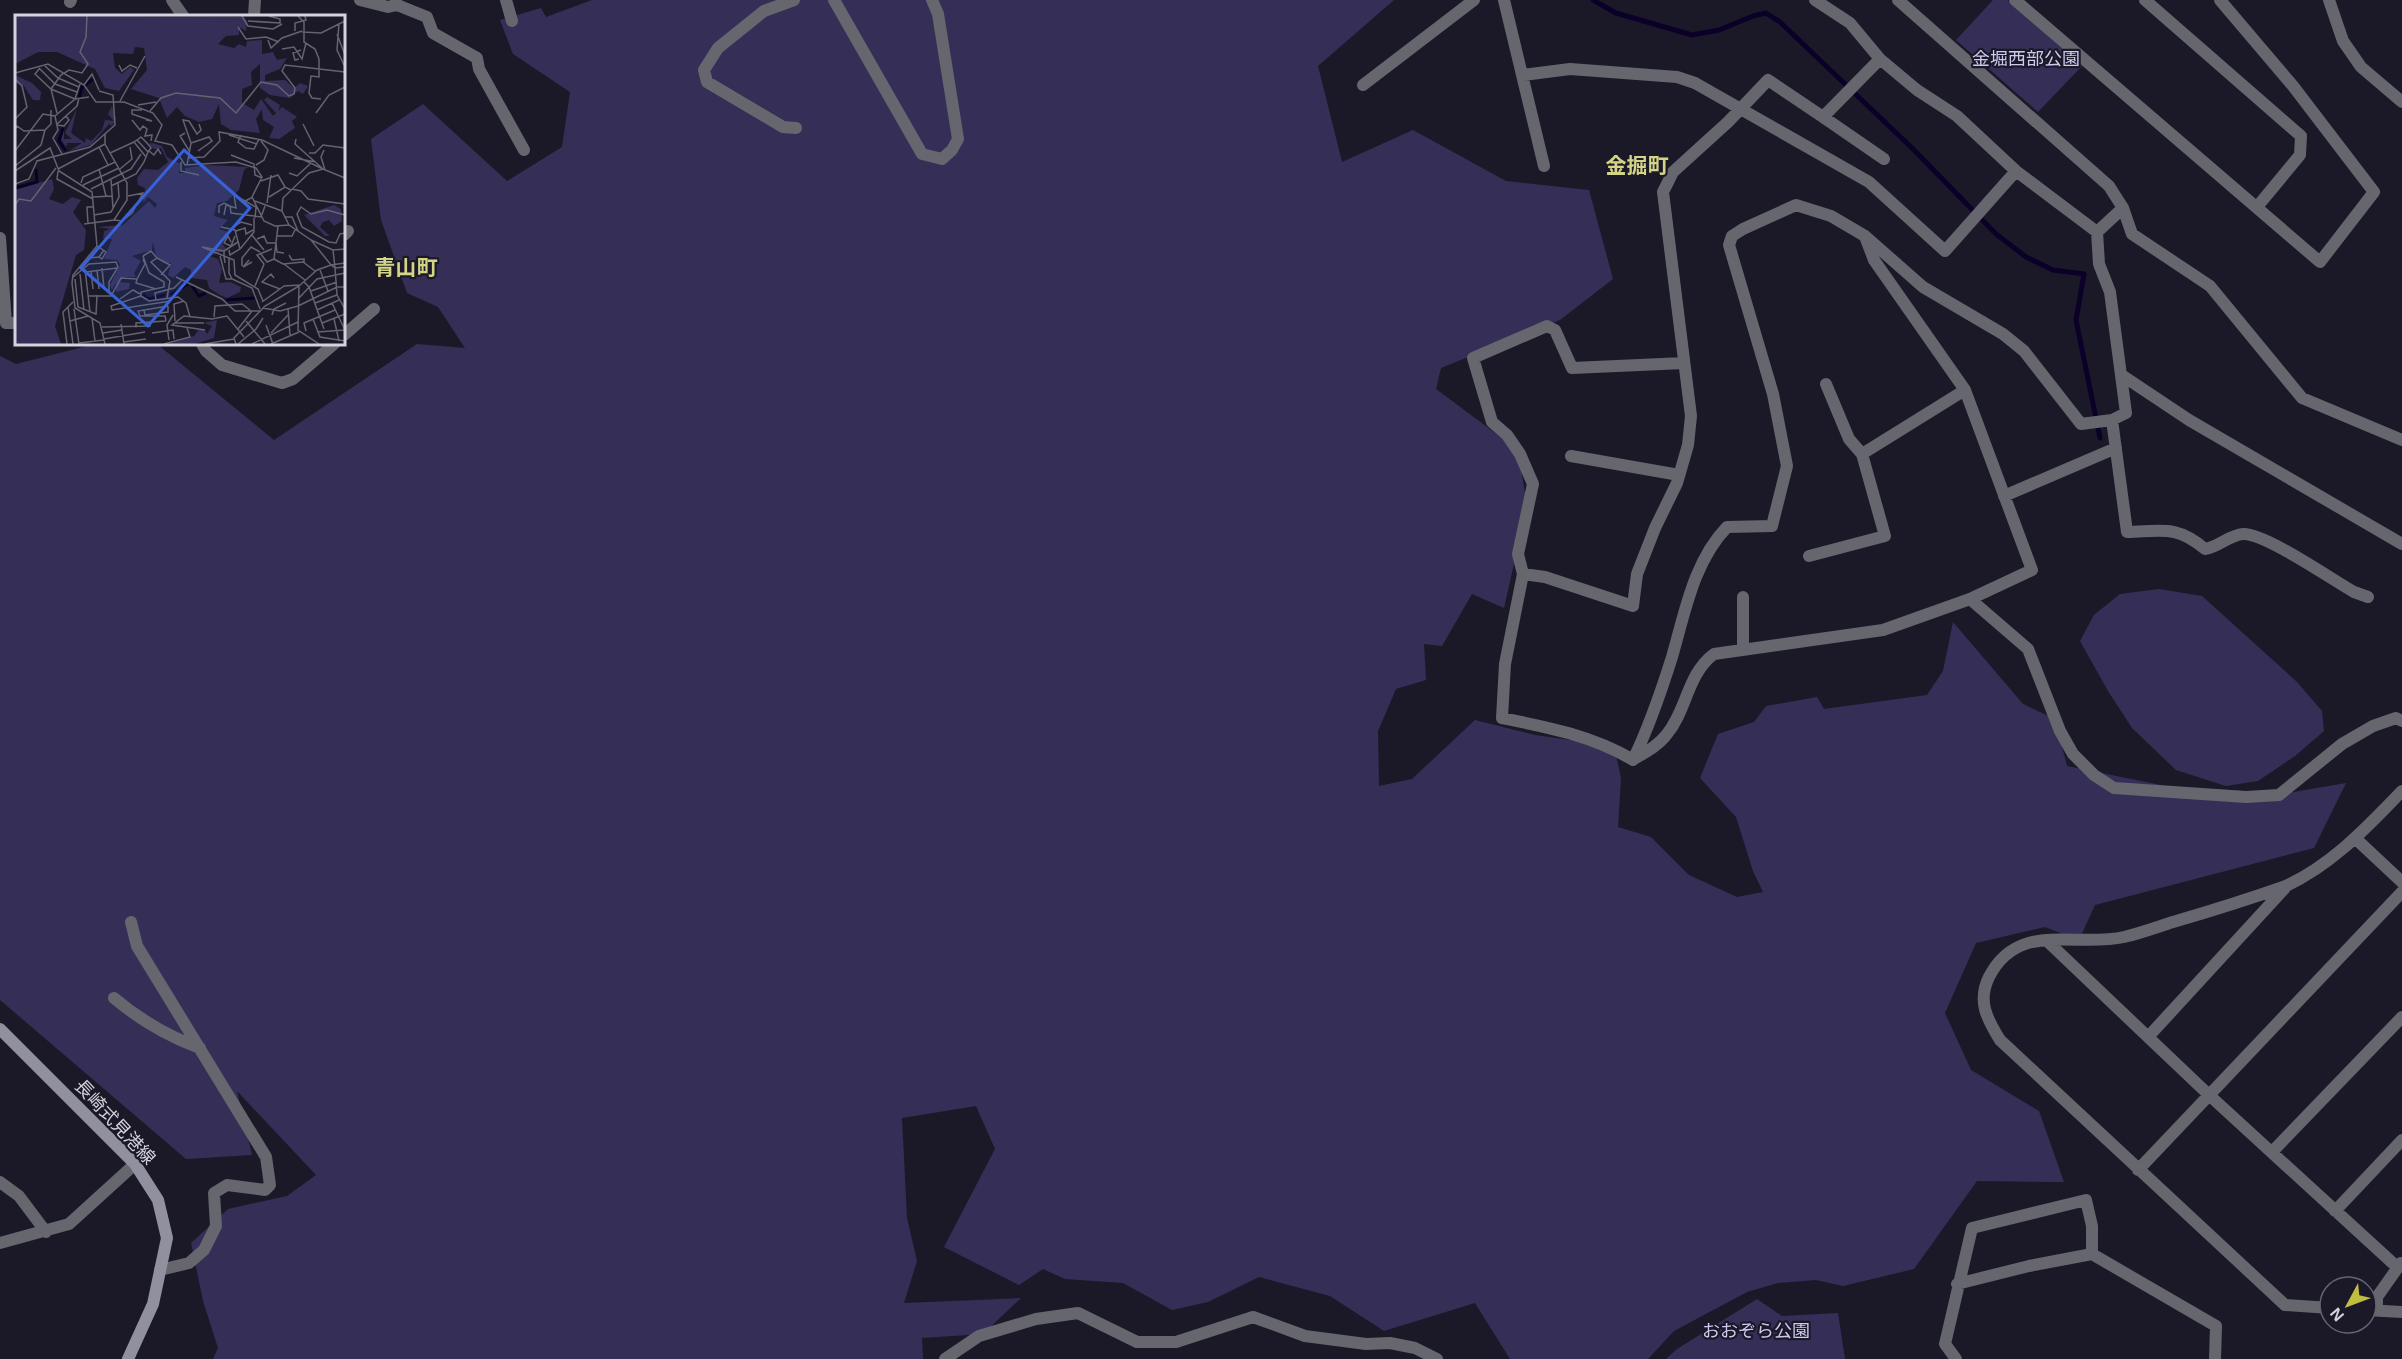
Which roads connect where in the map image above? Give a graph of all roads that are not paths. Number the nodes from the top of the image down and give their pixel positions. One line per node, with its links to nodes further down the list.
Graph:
1 (172, 0): 18 (street)
2 (255, 0): 19 (street)
3 (360, 0): 16 (street)
4 (506, 0): 20 (street)
5 (794, 0): 27 (street)
6 (833, 0): 7 (street)
7 (932, 0)
8 (1474, 0): 23 (street)
9 (1504, 0): 22 (street)
10 (1815, 0): 21 (street)
11 (1898, 0): 33 (street)
12 (2015, 0): 32 (street)
13 (2145, 0): 32 (street)
14 (2220, 0): 32 (street)
15 (2341, 0): 17 (street)
16 (397, 2): 28 (street)
17 (2330, 5): 24 (street)
18 (182, 15)
19 (254, 15)
20 (512, 21)
21 (1880, 58): 26 (street); 31 (street)
22 (1524, 75): 25 (street); 30 (street)
23 (1363, 86)
24 (2402, 102)
25 (1742, 109): 26 (street); 31 (street); 42 (street)
26 (1823, 117): 29 (street)
27 (796, 128)
28 (524, 150)
29 (1884, 159)
30 (1544, 166)
31 (2016, 171): 34 (street)
32 (2257, 207)
33 (2123, 208): 34 (street); 47 (street)
34 (2097, 232): 43 (street)
35 (1865, 236): 45 (street); 46 (street); 61 (street)
36 (0, 238): 38 (street)
37 (374, 309): 39 (street)
38 (15, 323)
39 (345, 334)
40 (203, 345): 41 (street)
41 (333, 345)
42 (1684, 363): 51 (street); 55 (street)
43 (2122, 376): 46 (street); 53 (street)
44 (1826, 384): 49 (street)
45 (1965, 390): 49 (street); 52 (street)
46 (2112, 420): 48 (street)
47 (2402, 440)
48 (2116, 448): 52 (street); 57 (street)
49 (1862, 454): 54 (street)
50 (1571, 456): 51 (street)
51 (1679, 475): 55 (street)
52 (2004, 495): 58 (street)
53 (2402, 544)
54 (1809, 556)
55 (1523, 574): 61 (street)
56 (1743, 597): 59 (street)
57 (2368, 597)
58 (1970, 599): 59 (street); 60 (street)
59 (1743, 650): 61 (street)
60 (2402, 721)
61 (1633, 760)
62 (2402, 791): 63 (street)
63 (2356, 839): 64 (street); 65 (street)
64 (2402, 882)
65 (2286, 886): 68 (street); 72 (street)
66 (2402, 892): 74 (street)
67 (131, 922): 73 (street)
68 (2046, 940): 72 (street); 78 (street)
69 (114, 998): 73 (street)
70 (2402, 1017): 76 (street)
71 (0, 1029): 77 (main road, 長崎式見港線)
72 (2148, 1037): 74 (street)
73 (200, 1048): 85 (street)
74 (2209, 1095): 76 (street); 78 (street)
75 (2402, 1140): 80 (street)
76 (2272, 1152): 80 (street)
77 (135, 1164): 81 (street); 85 (main road, 長崎式見港線)
78 (2138, 1170): 88 (street)
79 (0, 1182): 81 (street)
80 (2335, 1210): 84 (street)
81 (46, 1232): 82 (street)
82 (0, 1243)
83 (2092, 1254): 86 (street); 86 (street); 95 (street)
84 (2399, 1265): 87 (street)
85 (160, 1270): 91 (main road, 長崎式見港線)
86 (1957, 1284): 94 (street)
87 (2378, 1296)
88 (2318, 1307)
89 (2378, 1310): 90 (street)
90 (2402, 1312)
91 (128, 1359)
92 (945, 1359): 93 (street)
93 (1437, 1359)
94 (1956, 1359)
95 (2215, 1359)

